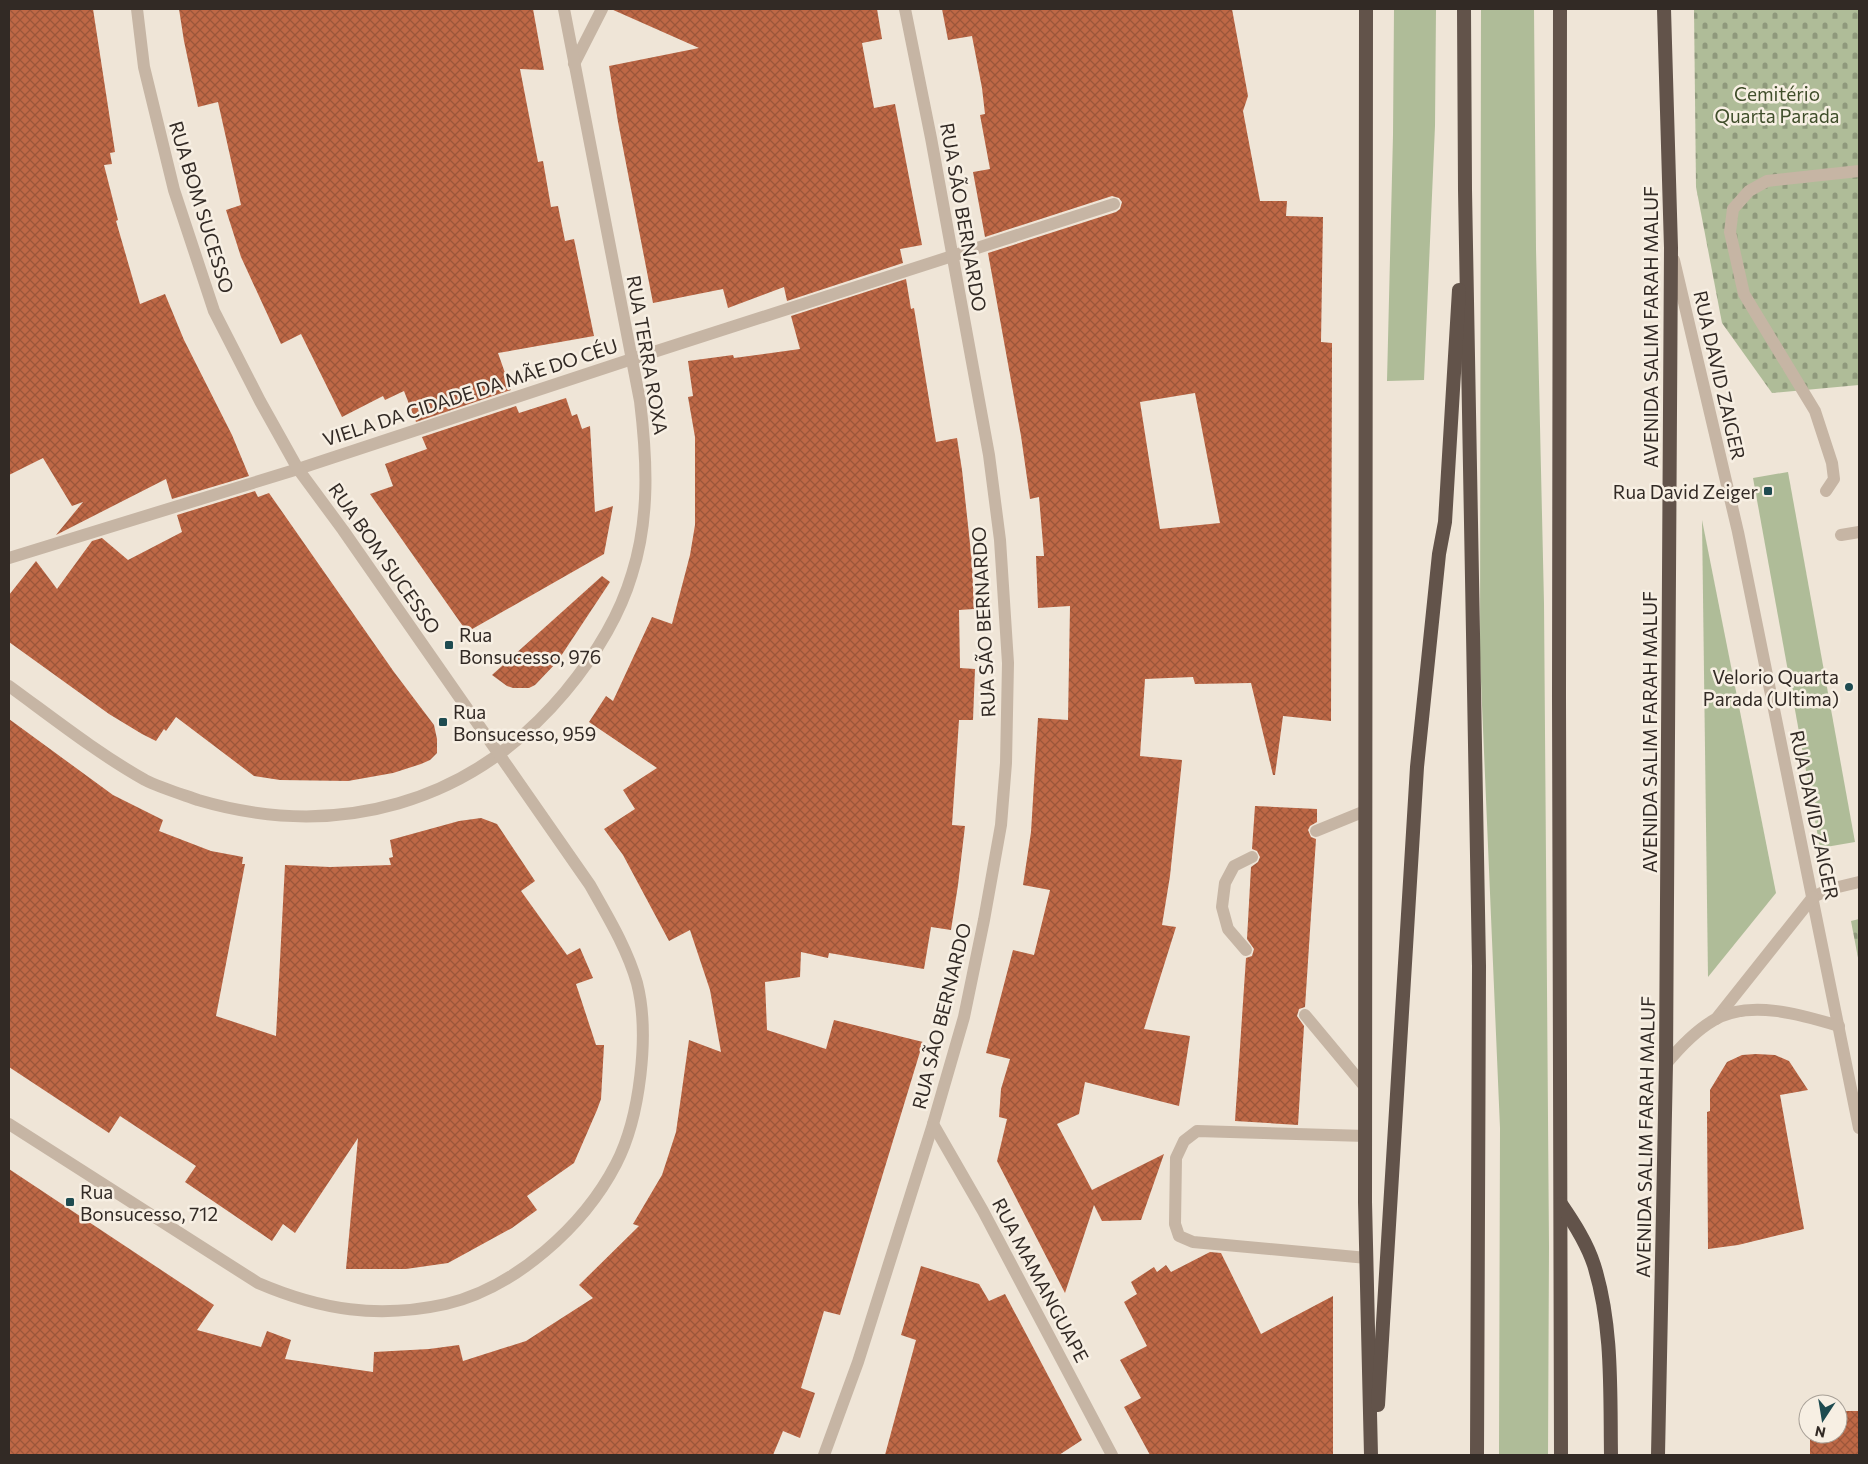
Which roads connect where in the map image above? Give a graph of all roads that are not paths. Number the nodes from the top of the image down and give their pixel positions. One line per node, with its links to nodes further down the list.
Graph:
1 (137, 9): 16 (street, RUA BOM SUCESSO)
2 (564, 9): 9 (street, RUA TERRA ROXA)
3 (602, 9): 9 (street)
4 (906, 9): 14 (street, RUA SÃO BERNARDO)
5 (1366, 9): 23 (highway)
6 (1464, 9): 11 (highway)
7 (1560, 9): 38 (highway)
8 (1664, 9): 13 (highway, AVENIDA SALIM FARAH MALUF)
9 (574, 64): 15 (street, RUA TERRA ROXA)
10 (1859, 171): 17 (street)
11 (1465, 190): 42 (highway); 43 (highway)
12 (1114, 204): 14 (street, VIELA DA CIDADE DA MÃE DO CÉU)
13 (1671, 248): 27 (street, RUA DAVID ZAIGER); 32 (highway, AVENIDA SALIM FARAH MALUF)
14 (952, 256): 15 (street, VIELA DA CIDADE DA MÃE DO CÉU); 35 (street, RUA SÃO BERNARDO)
15 (632, 359): 16 (street, VIELA DA CIDADE DA MÃE DO CÉU); 22 (street, RUA TERRA ROXA)
16 (298, 469): 20 (street, VIELA DA CIDADE DA MÃE DO CÉU); 22 (street, RUA BOM SUCESSO)
17 (1826, 491)
18 (1859, 532): 19 (street)
19 (1842, 535)
20 (9, 558)
21 (9, 686): 22 (street, RUA TERRA ROXA)
22 (498, 754): 34 (street, RUA BOM SUCESSO)
23 (1365, 811): 24 (street); 33 (highway)
24 (1316, 831)
25 (1252, 856): 28 (street)
26 (1859, 882): 27 (street)
27 (1813, 898): 30 (street); 31 (street, RUA DAVID ZAIGER)
28 (1246, 950)
29 (1305, 1015): 33 (street)
30 (1716, 1019): 31 (street); 32 (street)
31 (1839, 1026): 36 (street, RUA DAVID ZAIGER)
32 (1666, 1064): 46 (highway, AVENIDA SALIM FARAH MALUF)
33 (1366, 1087): 37 (highway)
34 (9, 1124)
35 (933, 1124): 40 (street, RUA SÃO BERNARDO); 41 (street, RUA MAMANGUAPE)
36 (1859, 1128)
37 (1366, 1136): 39 (highway); 39 (street)
38 (1561, 1204): 44 (highway); 45 (highway)
39 (1367, 1258): 42 (highway)
40 (824, 1455)
41 (1112, 1455)
42 (1373, 1455)
43 (1477, 1455)
44 (1561, 1455)
45 (1611, 1455)
46 (1658, 1455)

